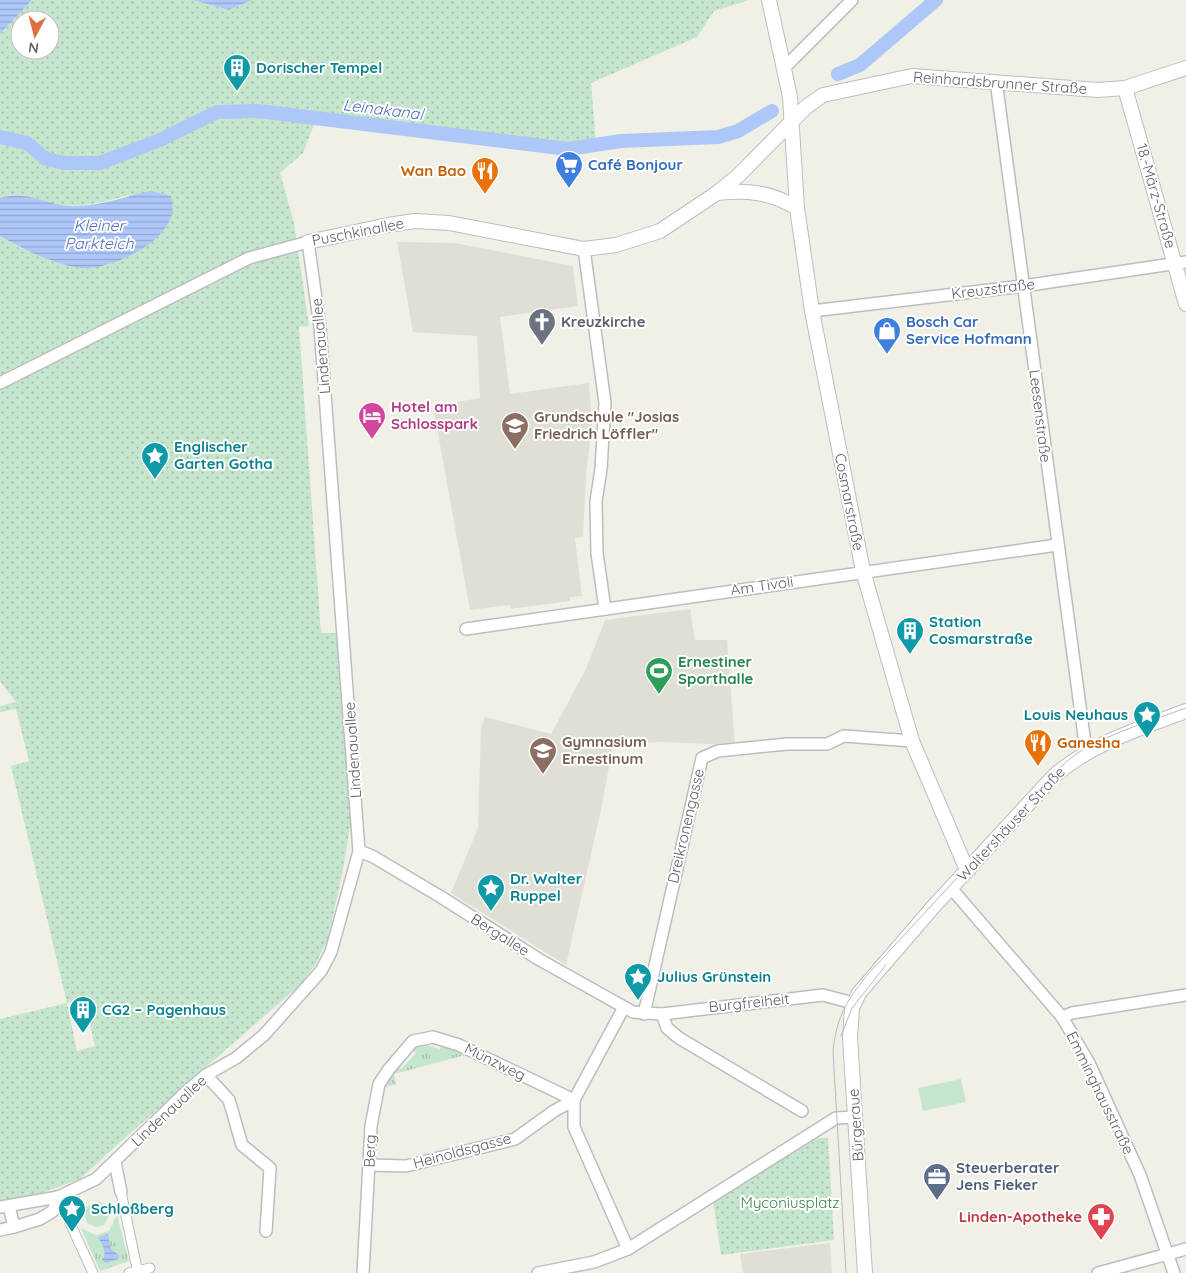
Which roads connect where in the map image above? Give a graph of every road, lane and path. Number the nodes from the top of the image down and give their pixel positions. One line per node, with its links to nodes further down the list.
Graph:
1 (770, 0): 3 (street, Cosmarstraße)
2 (852, 0): 3 (street)
3 (785, 67): 7 (street, Cosmarstraße)
4 (1186, 68): 6 (street, Reinhardsbrunner Straße)
5 (996, 81): 6 (street, Reinhardsbrunner Straße); 7 (street, Reinhardsbrunner Straße); 13 (street, Leesenstraße)
6 (1125, 88): 12 (street, 18.-März-Straße)
7 (792, 120): 8 (street, Puschkinallee); 9 (street, Cosmarstraße)
8 (717, 193): 9 (street); 11 (street, Puschkinallee)
9 (796, 208): 15 (street, Cosmarstraße)
10 (308, 242): 11 (street, Puschkinallee); 16 (street, Puschkinallee); 24 (street, Lindenauallee)
11 (584, 248): 19 (street)
12 (1180, 263): 13 (street, Kreuzstraße); 14 (street, 18.-März-Straße)
13 (1023, 286): 15 (street, Kreuzstraße); 17 (street, Leesenstraße)
14 (1186, 304)
15 (812, 312): 18 (street, Cosmarstraße)
16 (0, 384)
17 (1057, 545): 18 (street, Am Tivoli); 23 (street, Leesenstraße)
18 (863, 571): 19 (street, Am Tivoli); 22 (street, Cosmarstraße)
19 (605, 610): 20 (street, Am Tivoli)
20 (466, 629)
21 (1186, 711): 23 (street, Waltershäuser Straße)
22 (912, 741): 25 (street, Cosmarstraße); 31 (street, Dreikronengasse)
23 (1086, 751): 25 (street, Waltershäuser Straße)
24 (359, 851): 30 (street, Bergallee); 35 (street, Lindenauallee)
25 (969, 869): 26 (street, Waltershäuser Straße)
26 (951, 888): 27 (street, Waltershäuser Straße); 33 (street, Emminghausstraße)
27 (868, 981): 29 (street, Bürgeraue)
28 (1186, 995): 33 (street)
29 (853, 1003): 32 (street, Burgfreiheit); 38 (street, Bürgeraue)
30 (623, 1009): 31 (street, Bergallee); 36 (street)
31 (644, 1014): 32 (street, Burgfreiheit)
32 (662, 1014): 37 (street)
33 (1062, 1017): 50 (street, Emminghausstraße)
34 (413, 1041): 36 (street, Münzweg); 40 (street, Berg)
35 (206, 1076): 39 (street, Lindenauallee); 47 (street)
36 (574, 1100): 40 (street, Heinoldsgasse); 48 (street)
37 (802, 1111)
38 (855, 1116): 48 (street); 56 (street, Bürgeraue)
39 (115, 1162): 41 (street); 42 (street, Lindenauallee)
40 (370, 1165): 54 (street, Berg)
41 (121, 1192): 52 (street)
42 (58, 1197): 43 (street, Lindenauallee); 44 (street); 45 (street)
43 (5, 1206): 45 (street)
44 (65, 1212): 53 (street)
45 (14, 1227): 46 (street)
46 (0, 1230)
47 (266, 1231)
48 (628, 1249): 55 (street)
49 (1186, 1249): 50 (street)
50 (1167, 1255): 57 (street); 58 (street, Emminghausstraße)
51 (150, 1268): 52 (street)
52 (135, 1272)
53 (93, 1273)
54 (363, 1273)
55 (541, 1273)
56 (865, 1273)
57 (1098, 1273)
58 (1174, 1273)

